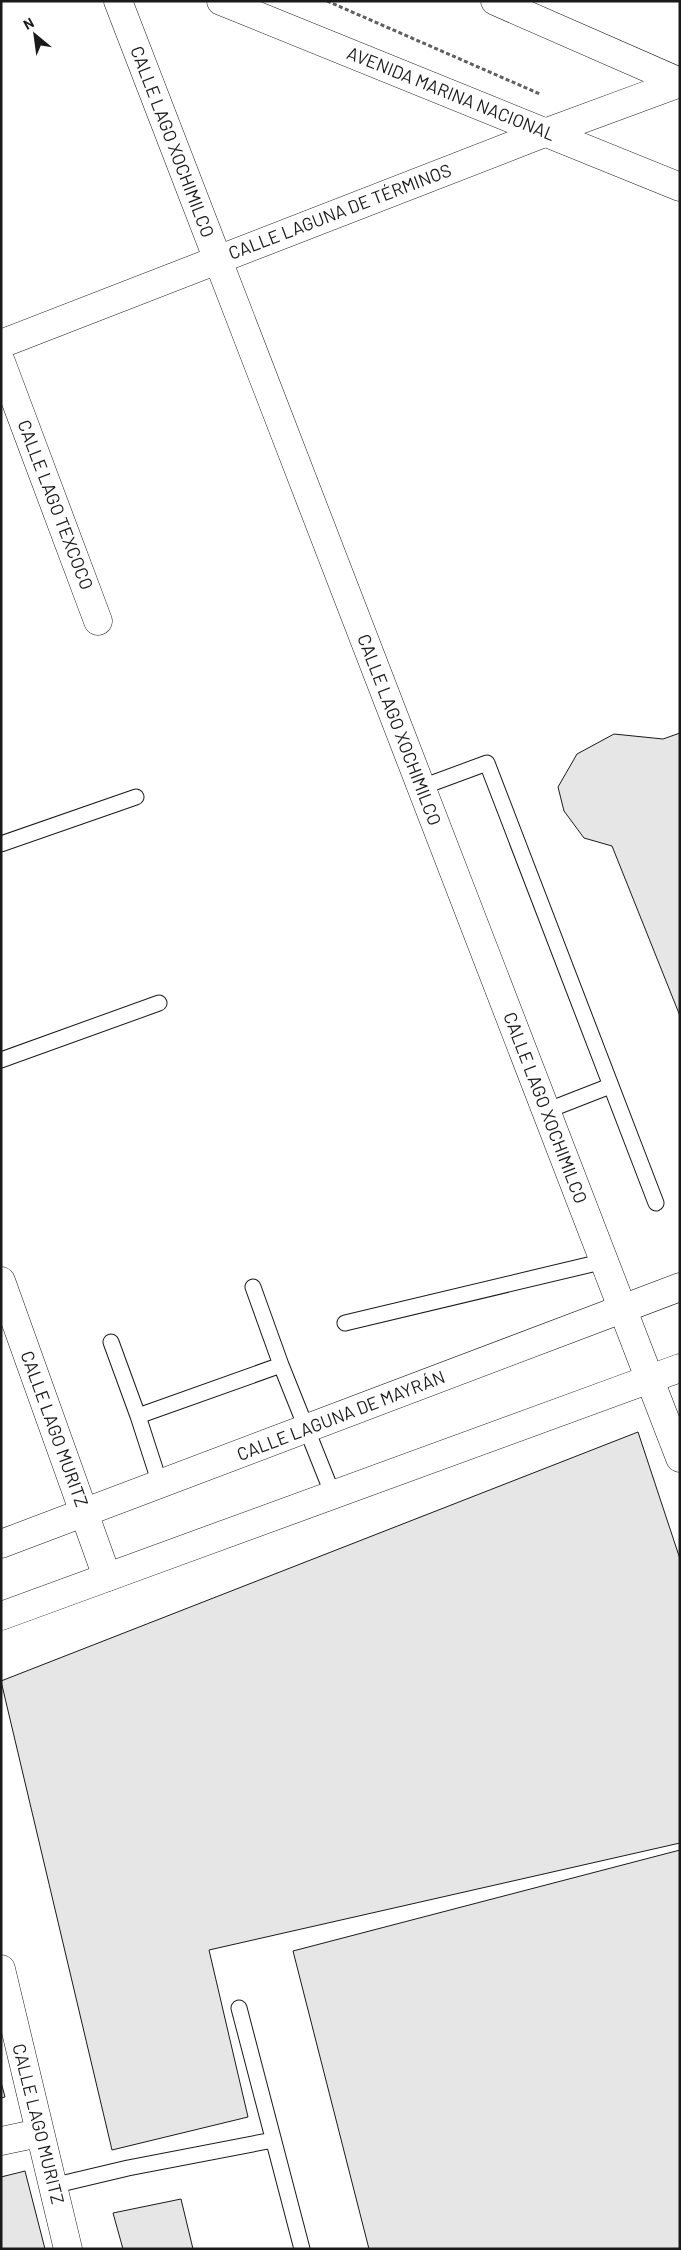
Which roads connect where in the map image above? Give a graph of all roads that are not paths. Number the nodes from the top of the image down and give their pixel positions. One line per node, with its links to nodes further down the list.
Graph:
1 (118, 1): 7 (street, CALLE LAGO XOCHIMILCO)
2 (221, 1): 5 (street, AVENIDA MARINA NACIONAL)
3 (495, 1): 4 (street)
4 (680, 82): 5 (street, CALLE LAGUNA DE TÉRMINOS)
5 (547, 132): 6 (street, AVENIDA MARINA NACIONAL); 7 (street, CALLE LAGUNA DE TÉRMINOS)
6 (680, 187)
7 (218, 260): 8 (street, CALLE LAGUNA DE TÉRMINOS); 11 (street, CALLE LAGO XOCHIMILCO)
8 (1, 344)
9 (1, 362): 10 (street, CALLE LAGO TEXCOCO)
10 (98, 621)
11 (422, 787): 16 (lane); 17 (street, CALLE LAGO XOCHIMILCO)
12 (136, 797): 13 (lane)
13 (1, 844)
14 (159, 1004): 15 (lane)
15 (1, 1060)
16 (610, 1086): 17 (lane); 18 (lane)
17 (546, 1111): 19 (street, CALLE LAGO XOCHIMILCO)
18 (656, 1203)
19 (605, 1261): 23 (street, CALLE LAGO XOCHIMILCO); 24 (lane)
20 (1, 1281): 34 (street, CALLE LAGO MURITZ)
21 (252, 1287): 26 (lane)
22 (680, 1287): 23 (street, CALLE LAGUNA DE MAYRÁN)
23 (623, 1310): 28 (street, CALLE LAGO XOCHIMILCO); 30 (street, CALLE LAGUNA DE MAYRÁN)
24 (345, 1323)
25 (111, 1342): 29 (lane)
26 (281, 1366): 29 (lane); 30 (lane)
27 (680, 1368): 28 (street)
28 (650, 1380): 31 (street, CALLE LAGO XOCHIMILCO); 33 (street)
29 (138, 1416): 32 (lane)
30 (307, 1429): 32 (street, CALLE LAGUNA DE MAYRÁN); 33 (lane)
31 (680, 1458)
32 (160, 1484): 34 (street, CALLE LAGUNA DE MAYRÁN)
33 (333, 1495): 36 (street)
34 (84, 1513): 35 (street, CALLE LAGUNA DE MAYRÁN); 36 (street, CALLE LAGO MURITZ)
35 (1, 1544)
36 (107, 1578): 37 (street)
37 (1, 1616)
38 (1, 1969): 40 (street, CALLE LAGO MURITZ)
39 (239, 2008): 41 (lane)
40 (39, 2133): 42 (street); 43 (street, CALLE LAGO MURITZ)
41 (273, 2140): 43 (lane); 45 (lane)
42 (1, 2141)
43 (52, 2186): 44 (street, CALLE LAGO MURITZ)
44 (68, 2249)
45 (302, 2249)

